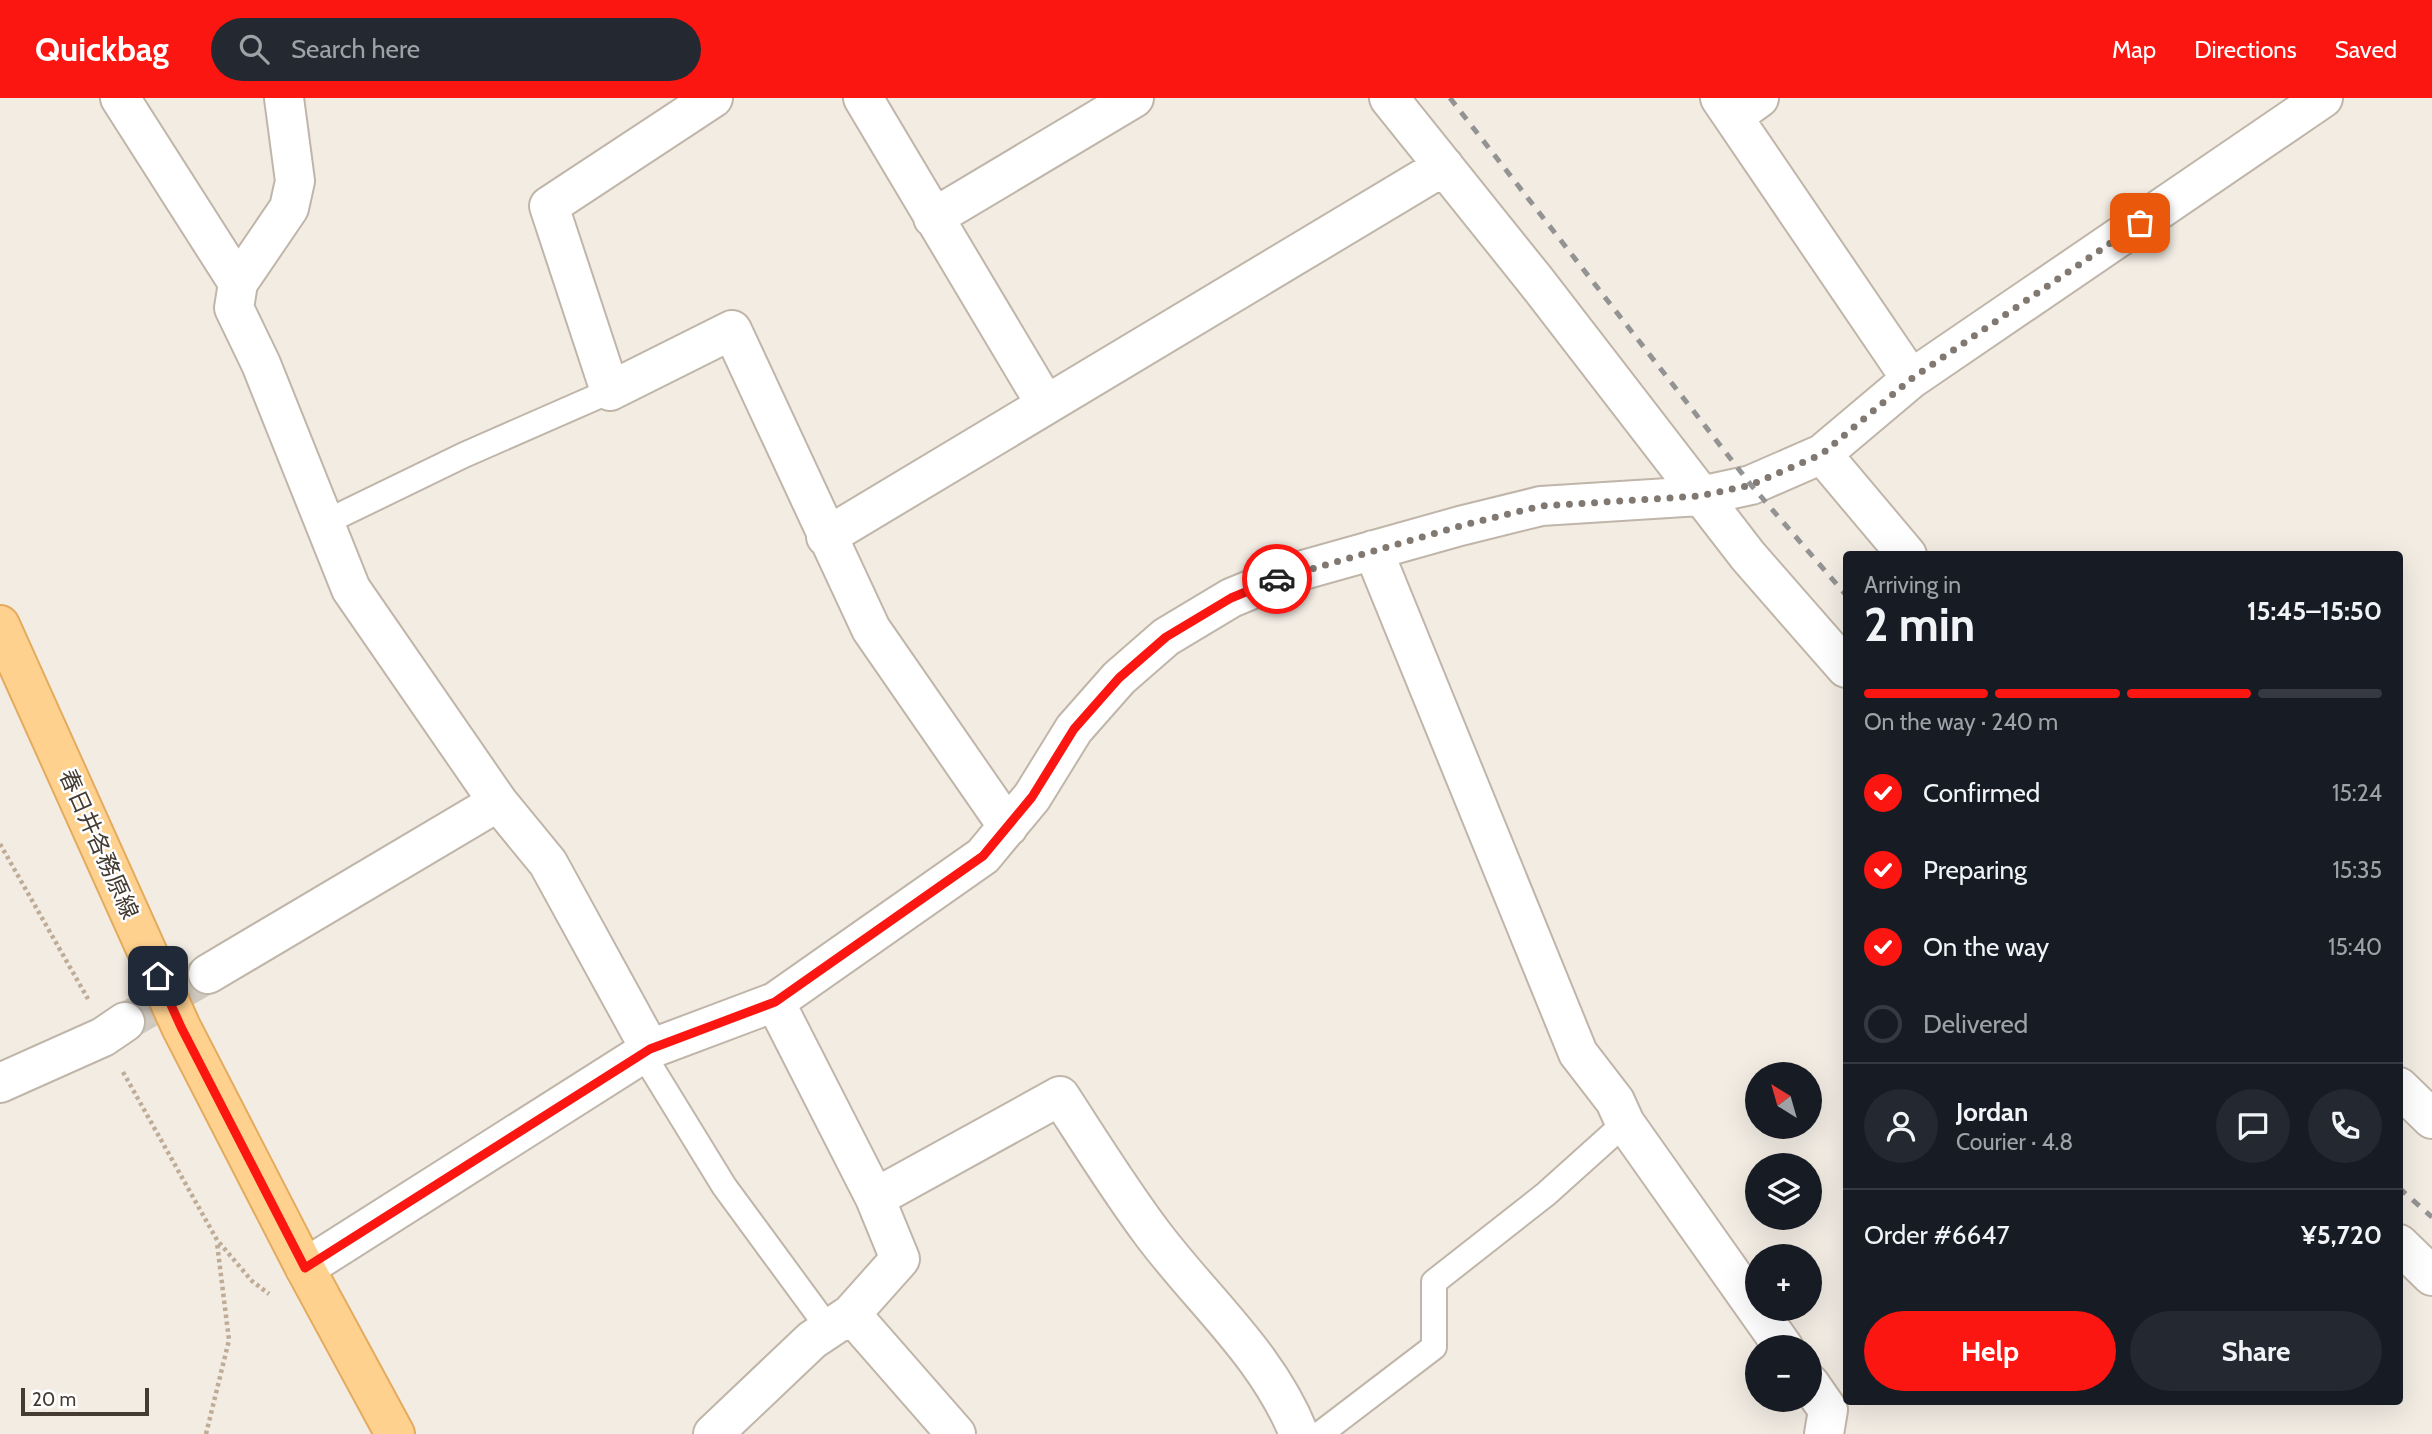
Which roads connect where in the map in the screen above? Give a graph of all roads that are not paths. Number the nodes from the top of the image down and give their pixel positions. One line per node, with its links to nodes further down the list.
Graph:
1 (120, 98): 11 (street)
2 (284, 98): 11 (street)
3 (713, 98): 13 (street)
4 (863, 98): 10 (street)
5 (1134, 98): 10 (street)
6 (1389, 98): 9 (street)
7 (2323, 98): 12 (street)
8 (1737, 104): 12 (street)
9 (1444, 166): 14 (street); 16 (street)
10 (933, 218): 14 (street)
11 (238, 284): 17 (street)
12 (1911, 379): 15 (street)
13 (610, 391): 17 (lane); 18 (street)
14 (1046, 405): 18 (street)
15 (1822, 454): 16 (street); 20 (street)
16 (1700, 496): 19 (street); 22 (street)
17 (324, 523): 23 (street)
18 (826, 537): 24 (street)
19 (1373, 550): 24 (street); 32 (street)
20 (1904, 551)
21 (0, 625): 35 (main road, 春日井各務原線)
22 (1843, 665)
23 (498, 803): 25 (street); 28 (street)
24 (1008, 827): 26 (street)
25 (208, 974)
26 (775, 1002): 28 (street); 33 (street)
27 (125, 1022): 29 (street)
28 (647, 1052): 35 (street); 37 (lane)
29 (0, 1083)
30 (2403, 1091): 31 (street)
31 (2432, 1119)
32 (1625, 1123): 38 (street); 43 (lane)
33 (876, 1198): 37 (street); 42 (street)
34 (2403, 1248): 36 (street)
35 (305, 1268): 39 (main road, 春日井各務原線)
36 (2432, 1276)
37 (840, 1322): 40 (street); 41 (street)
38 (1775, 1335)
39 (396, 1434)
40 (713, 1434)
41 (956, 1434)
42 (1299, 1434)
43 (1320, 1434)

